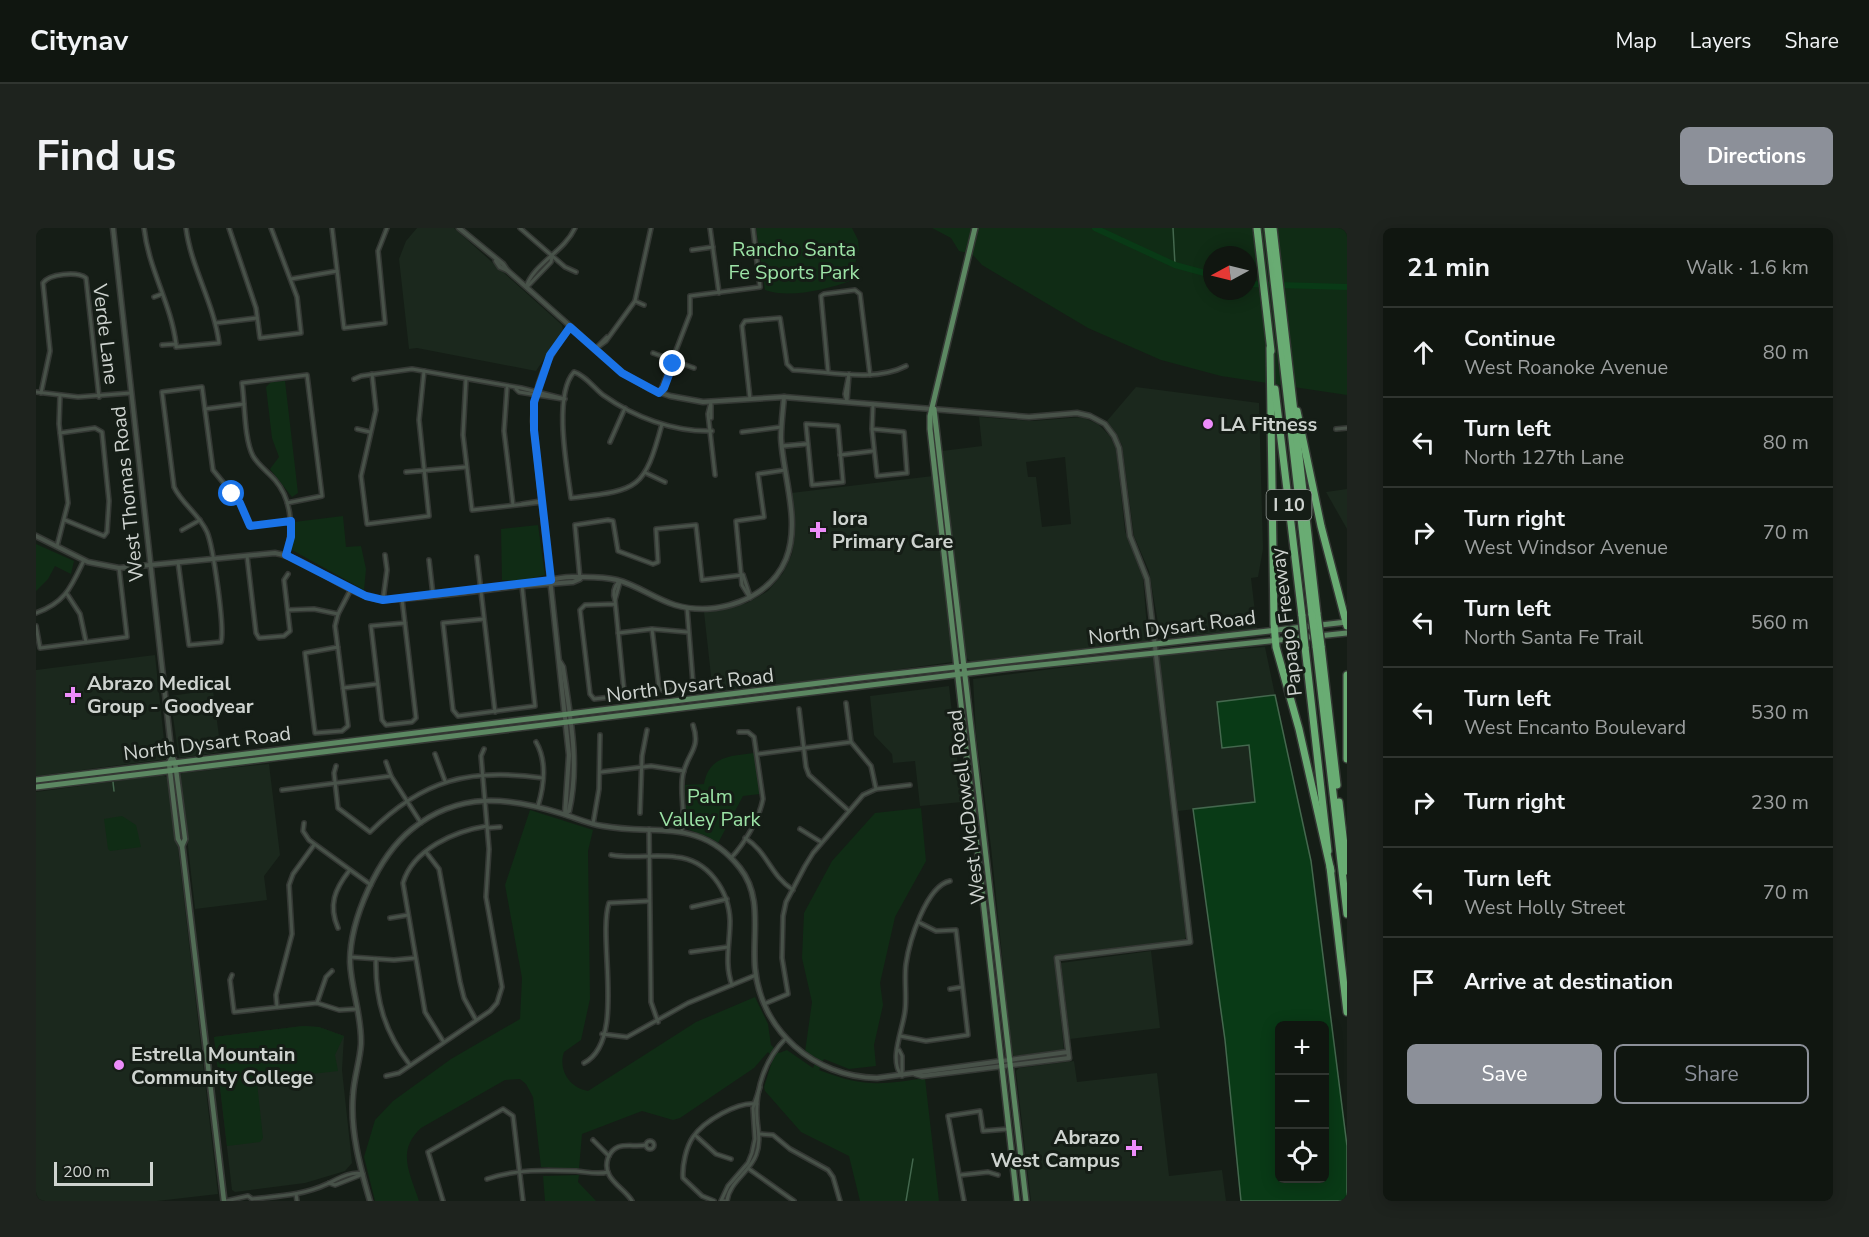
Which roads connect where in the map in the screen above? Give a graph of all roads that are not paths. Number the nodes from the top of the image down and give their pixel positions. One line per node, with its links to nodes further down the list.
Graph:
1 (113, 228): 49 (street, West Thomas Road)
2 (144, 228): 26 (street)
3 (186, 228): 31 (street)
4 (229, 228): 30 (street)
5 (271, 228): 23 (street)
6 (332, 228): 21 (street)
7 (387, 228): 21 (street)
8 (459, 228): 24 (street)
9 (520, 228): 20 (street)
10 (575, 228): 20 (street)
11 (651, 228): 28 (street)
12 (710, 228): 18 (street)
13 (753, 228): 25 (street)
14 (975, 228): 65 (main road, West McDowell Road)
15 (1257, 228): 52 (highway, Papago Freeway / I 10)
16 (1268, 228): 56 (highway)
17 (1273, 228): 56 (highway, Papago Freeway / I 10)
18 (713, 247): 19 (street); 25 (street)
19 (692, 250)
20 (552, 257): 22 (street); 24 (street)
21 (337, 271): 23 (street)
22 (576, 272)
23 (291, 279): 30 (street)
24 (526, 287): 32 (street)
25 (719, 292): 37 (street)
26 (162, 294): 27 (street); 33 (street)
27 (154, 297)
28 (635, 301): 29 (street); 35 (street)
29 (644, 305)
30 (257, 318): 31 (street)
31 (216, 323): 33 (street)
32 (570, 327): 35 (street); 50 (street)
33 (176, 344): 34 (street)
34 (162, 345)
35 (596, 349): 51 (street)
36 (653, 353): 37 (street)
37 (672, 360): 39 (street); 51 (street)
38 (906, 366): 44 (street)
39 (694, 368)
40 (424, 371): 42 (street); 46 (street); 84 (street)
41 (828, 371): 43 (street); 44 (street); 58 (street)
42 (372, 374): 45 (street); 73 (street)
43 (849, 374): 44 (street); 60 (street)
44 (870, 375)
45 (354, 379)
46 (466, 379): 47 (street); 81 (street)
47 (507, 387): 50 (street); 90 (street)
48 (38, 393): 53 (street); 54 (street, Verde Lane)
49 (131, 393): 54 (street); 105 (street, West Thomas Road)
50 (535, 393): 57 (street); 88 (street)
51 (659, 393): 59 (street)
52 (1274, 395): 130 (highway); 205 (highway, Papago Freeway / I 10, bridge)
53 (60, 396): 54 (street); 75 (street)
54 (99, 397)
55 (784, 397): 58 (street); 60 (street); 67 (street)
56 (1290, 398): 127 (highway); 138 (highway, Papago Freeway / I 10, bridge)
57 (565, 399): 63 (street); 85 (street)
58 (750, 399): 59 (street)
59 (711, 402): 72 (street)
60 (847, 402): 62 (street)
61 (245, 404): 64 (street); 89 (street); 89 (street)
62 (873, 404): 65 (street); 70 (street)
63 (625, 408): 66 (street); 76 (street)
64 (205, 409): 92 (street); 93 (street)
65 (934, 409): 136 (street); 140 (main road, West McDowell Road)
66 (662, 424): 72 (street); 85 (street)
67 (781, 427): 74 (street); 78 (street)
68 (1347, 428): 71 (street)
69 (357, 429): 73 (street)
70 (872, 429): 79 (street); 79 (street)
71 (1336, 429)
72 (712, 431): 86 (street)
73 (370, 432): 84 (street)
74 (742, 432)
75 (60, 433): 91 (street); 91 (street)
76 (610, 442)
77 (806, 444): 78 (street); 80 (street); 80 (street)
78 (782, 446): 82 (street)
79 (873, 451): 80 (street)
80 (840, 455)
81 (466, 467): 84 (street); 90 (street)
82 (785, 470): 108 (street); 117 (street)
83 (406, 472): 84 (street)
84 (424, 472)
85 (646, 473): 87 (street)
86 (715, 475)
87 (665, 482)
88 (542, 502): 90 (street); 111 (street)
89 (287, 503): 93 (street)
90 (513, 505)
91 (65, 520): 96 (street)
92 (200, 520): 94 (street); 101 (street)
93 (291, 521): 98 (street)
94 (182, 530)
95 (36, 536): 96 (street)
96 (57, 546): 102 (street)
97 (247, 554): 98 (street); 101 (street); 122 (street)
98 (286, 555): 113 (street)
99 (384, 555): 119 (street)
100 (477, 557): 114 (street)
101 (213, 558): 104 (street); 104 (street)
102 (84, 560): 106 (street); 115 (street)
103 (429, 560): 116 (street)
104 (178, 562): 105 (street)
105 (150, 565): 106 (street); 162 (street, West Thomas Road)
106 (119, 568): 135 (street)
107 (288, 574): 122 (street)
108 (743, 575): 109 (street); 117 (street)
109 (580, 579): 110 (street); 111 (street)
110 (620, 580): 120 (street); 121 (street)
111 (551, 582): 112 (street); 148 (street)
112 (522, 585): 114 (street); 147 (street)
113 (351, 589): 119 (street); 124 (street)
114 (481, 590): 116 (street); 125 (street)
115 (66, 594): 123 (street); 135 (street)
116 (434, 595): 118 (street)
117 (750, 598): 121 (street)
118 (402, 599): 119 (street); 126 (street)
119 (383, 600)
120 (615, 602): 132 (street); 132 (street)
121 (687, 608): 131 (street)
122 (288, 610): 124 (street)
123 (36, 613)
124 (338, 614): 137 (street)
125 (484, 619): 147 (street); 147 (street)
126 (405, 623): 143 (street); 143 (street)
127 (1347, 623): 130 (main road, North Dysart Road)
128 (36, 626): 135 (street)
129 (652, 629): 131 (street); 131 (street); 132 (street)
130 (1274, 630): 134 (highway); 136 (main road, North Dysart Road)
131 (688, 632)
132 (618, 633)
133 (1347, 633): 134 (main road, North Dysart Road)
134 (1276, 640): 139 (main road, North Dysart Road); 205 (highway)
135 (86, 642)
136 (1155, 645): 139 (street); 140 (main road, North Dysart Road)
137 (338, 646): 144 (street); 144 (street)
138 (1318, 646): 204 (highway, Papago Freeway / I 10); 212 (highway)
139 (1155, 652): 141 (main road, North Dysart Road); 239 (street)
140 (961, 666): 141 (main road, West McDowell Road); 148 (main road, North Dysart Road)
141 (962, 674): 149 (main road, North Dysart Road); 201 (main road, West McDowell Road); 202 (main road, West McDowell Road)
142 (1347, 675): 161 (highway)
143 (378, 684): 144 (street)
144 (343, 688)
145 (846, 703): 155 (street)
146 (799, 709): 157 (street)
147 (495, 712)
148 (567, 715): 149 (street); 158 (main road, North Dysart Road)
149 (568, 722): 164 (main road, North Dysart Road); 185 (street)
150 (693, 725): 168 (street)
151 (647, 730): 166 (street)
152 (739, 732): 160 (street)
153 (600, 735): 169 (street)
154 (536, 742): 172 (street)
155 (851, 742): 157 (street); 178 (street)
156 (483, 749): 170 (street)
157 (803, 749): 160 (street); 183 (street)
158 (260, 752): 162 (main road, North Dysart Road); 164 (main road)
159 (435, 754): 174 (street)
160 (758, 754): 194 (street)
161 (1347, 759)
162 (172, 761): 167 (main road, West Thomas Road); 173 (main road, North Dysart Road)
163 (386, 762): 171 (street)
164 (235, 763): 167 (main road, North Dysart Road)
165 (336, 766): 175 (street)
166 (642, 767): 168 (street); 169 (street); 184 (street)
167 (173, 770): 177 (main road, North Dysart Road); 263 (main road, West Thomas Road)
168 (684, 771): 193 (street)
169 (601, 772): 188 (street)
170 (482, 774): 172 (street); 174 (street); 180 (street)
171 (391, 776): 175 (street); 181 (street)
172 (543, 778): 182 (street)
173 (36, 780)
174 (445, 781): 181 (street)
175 (335, 785): 179 (street); 181 (street)
176 (910, 785): 178 (street)
177 (36, 787)
178 (876, 789): 183 (street)
179 (282, 790)
180 (484, 800): 182 (street); 187 (street); 189 (street)
181 (406, 801): 187 (street)
182 (538, 806): 185 (street)
183 (850, 812): 195 (street)
184 (640, 813)
185 (565, 814): 188 (street)
186 (304, 823): 196 (street)
187 (421, 823): 207 (street)
188 (593, 824): 191 (street)
189 (487, 827): 190 (street); 197 (street); 233 (street)
190 (500, 827)
191 (649, 829): 193 (street); 199 (street)
192 (800, 829): 195 (street)
193 (682, 831): 200 (street)
194 (746, 838): 200 (street); 208 (street)
195 (822, 842): 208 (street)
196 (314, 845): 203 (street); 230 (street)
197 (426, 852): 213 (street); 233 (street)
198 (611, 855): 199 (street)
199 (648, 856): 209 (street); 210 (street)
200 (731, 858): 224 (street)
201 (988, 867): 202 (main road); 241 (main road, West McDowell Road)
202 (979, 868): 242 (main road, West McDowell Road)
203 (349, 871): 207 (street); 216 (street)
204 (1347, 871)
205 (1331, 872): 232 (highway, Papago Freeway / I 10)
206 (950, 881): 215 (street)
207 (371, 885): 219 (street)
208 (793, 890): 229 (street)
209 (727, 900): 211 (street); 217 (street)
210 (649, 901): 234 (street); 235 (street)
211 (692, 907)
212 (1347, 914)
213 (408, 915): 214 (street); 220 (street)
214 (390, 918)
215 (918, 922): 226 (street); 236 (street)
216 (338, 928)
217 (728, 947): 218 (street); 225 (street)
218 (691, 952)
219 (350, 957): 221 (street); 231 (street)
220 (415, 958): 221 (street); 238 (street)
221 (376, 959): 243 (street)
222 (332, 971): 228 (street)
223 (232, 975): 230 (street)
224 (756, 975): 225 (street); 229 (street)
225 (732, 985): 234 (street)
226 (962, 987): 227 (street); 236 (street)
227 (950, 988)
228 (317, 1003): 230 (street); 231 (street)
229 (764, 1004): 237 (street)
230 (277, 1007)
231 (356, 1009): 257 (street)
232 (1347, 1012)
233 (476, 1020): 238 (street)
234 (658, 1022): 235 (street)
235 (602, 1034): 240 (street)
236 (900, 1036): 245 (street)
237 (786, 1038): 245 (street); 246 (street)
238 (443, 1041): 243 (street)
239 (1068, 1052): 241 (street); 241 (street)
240 (584, 1063)
241 (1010, 1063): 242 (street); 276 (main road, West McDowell Road)
242 (1001, 1064): 245 (street); 247 (main road, West McDowell Road)
243 (410, 1065): 244 (street)
244 (386, 1076)
245 (902, 1076)
246 (755, 1103): 248 (street); 249 (street); 270 (street)
247 (1008, 1129): 258 (street); 275 (main road, West McDowell Road)
248 (759, 1134): 254 (street); 273 (street)
249 (695, 1135): 253 (street); 269 (street)
250 (593, 1140): 252 (street)
251 (646, 1146): 252 (street)
252 (609, 1156): 256 (street)
253 (731, 1159)
254 (749, 1169): 271 (street); 272 (street)
255 (520, 1172): 256 (street); 260 (street); 266 (street); 267 (street)
256 (608, 1172): 268 (street)
257 (363, 1174): 261 (street); 265 (street)
258 (961, 1175): 259 (street); 274 (street)
259 (998, 1175)
260 (487, 1179)
261 (296, 1194): 262 (street); 264 (street)
262 (251, 1200): 263 (street)
263 (225, 1201)
264 (297, 1201)
265 (370, 1201)
266 (443, 1201)
267 (523, 1201)
268 (632, 1201)
269 (714, 1201)
270 (721, 1201): 271 (street)
271 (727, 1201)
272 (794, 1201)
273 (840, 1201)
274 (964, 1201)
275 (1017, 1201)
276 (1026, 1201)

